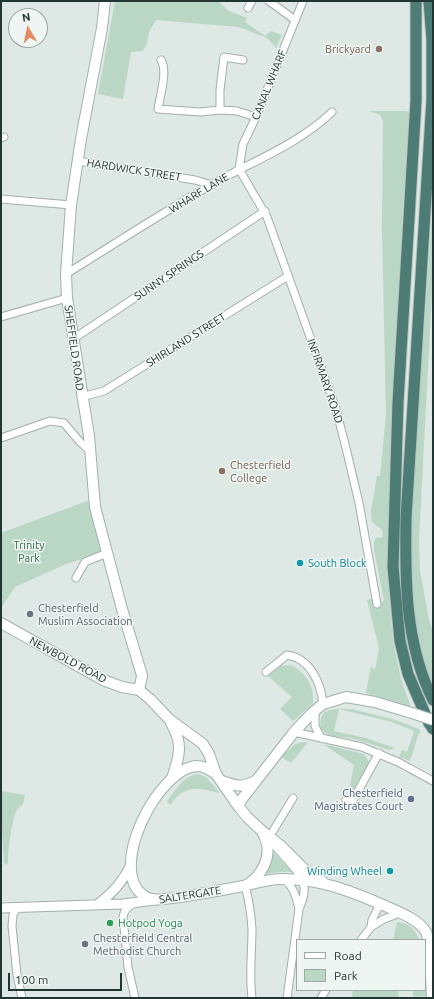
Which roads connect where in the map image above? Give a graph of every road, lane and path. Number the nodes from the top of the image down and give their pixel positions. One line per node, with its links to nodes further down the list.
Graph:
1 (105, 1): 12 (main road, SHEFFIELD ROAD)
2 (269, 1): 6 (street)
3 (303, 1): 6 (street, CANAL WHARF)
4 (416, 1): 36 (highway)
5 (429, 1): 32 (highway)
6 (295, 20): 11 (street, CANAL WHARF)
7 (161, 60): 9 (street)
8 (244, 60): 9 (street)
9 (220, 110): 11 (street)
10 (332, 112): 13 (street, WHARF LANE)
11 (256, 117): 13 (street, CANAL WHARF)
12 (78, 161): 14 (street, HARDWICK STREET); 16 (main road, SHEFFIELD ROAD)
13 (239, 169): 14 (street, WHARF LANE); 17 (street, INFIRMARY ROAD)
14 (212, 185): 18 (street, WHARF LANE)
15 (1, 199): 16 (street)
16 (71, 205): 18 (main road, SHEFFIELD ROAD)
17 (265, 212): 19 (street, INFIRMARY ROAD); 22 (street, SUNNY SPRINGS)
18 (66, 274): 20 (main road, SHEFFIELD ROAD)
19 (288, 276): 23 (street, SHIRLAND STREET); 28 (street, INFIRMARY ROAD)
20 (67, 298): 21 (street); 22 (main road, SHEFFIELD ROAD)
21 (1, 317)
22 (73, 339): 23 (main road, SHEFFIELD ROAD)
23 (82, 397): 25 (main road, SHEFFIELD ROAD)
24 (1, 438): 25 (street)
25 (90, 451): 26 (main road, SHEFFIELD ROAD)
26 (107, 553): 27 (street); 31 (main road, SHEFFIELD ROAD)
27 (76, 578)
28 (377, 604)
29 (1, 623): 31 (main road, NEWBOLD ROAD)
30 (266, 672): 33 (street)
31 (139, 690): 34 (main road)
32 (433, 700)
33 (319, 707): 35 (main road, bridge); 37 (main road); 38 (street)
34 (169, 719): 40 (main road); 41 (main road)
35 (433, 720)
36 (433, 729)
37 (294, 732): 38 (street); 42 (main road)
38 (321, 738): 39 (street)
39 (379, 753): 43 (street); 45 (street)
40 (219, 777): 41 (main road); 42 (main road); 46 (main road)
41 (172, 778): 48 (main road)
42 (255, 781): 46 (main road)
43 (433, 781)
44 (293, 798): 47 (street)
45 (346, 800)
46 (238, 806): 47 (main road)
47 (267, 831): 50 (street); 51 (main road); 52 (main road)
48 (131, 864): 53 (main road); 54 (street)
49 (282, 879): 50 (main road, SALTERGATE); 52 (main road, SALTERGATE); 59 (street)
50 (301, 880): 51 (main road, SALTERGATE); 59 (street)
51 (325, 883): 56 (main road)
52 (245, 886): 53 (main road, SALTERGATE); 66 (street)
53 (155, 900): 55 (street, SALTERGATE)
54 (98, 904): 55 (street, SALTERGATE); 58 (street, SALTERGATE)
55 (132, 904): 65 (street)
56 (380, 904): 60 (main road); 61 (street)
57 (1, 908): 58 (street, SALTERGATE)
58 (19, 908): 64 (street)
59 (299, 909): 67 (street)
60 (400, 913): 61 (street); 62 (main road)
61 (371, 927): 63 (street)
62 (429, 930): 68 (main road)
63 (363, 939)
64 (22, 998)
65 (135, 998)
66 (252, 998)
67 (287, 998)
68 (432, 998)

